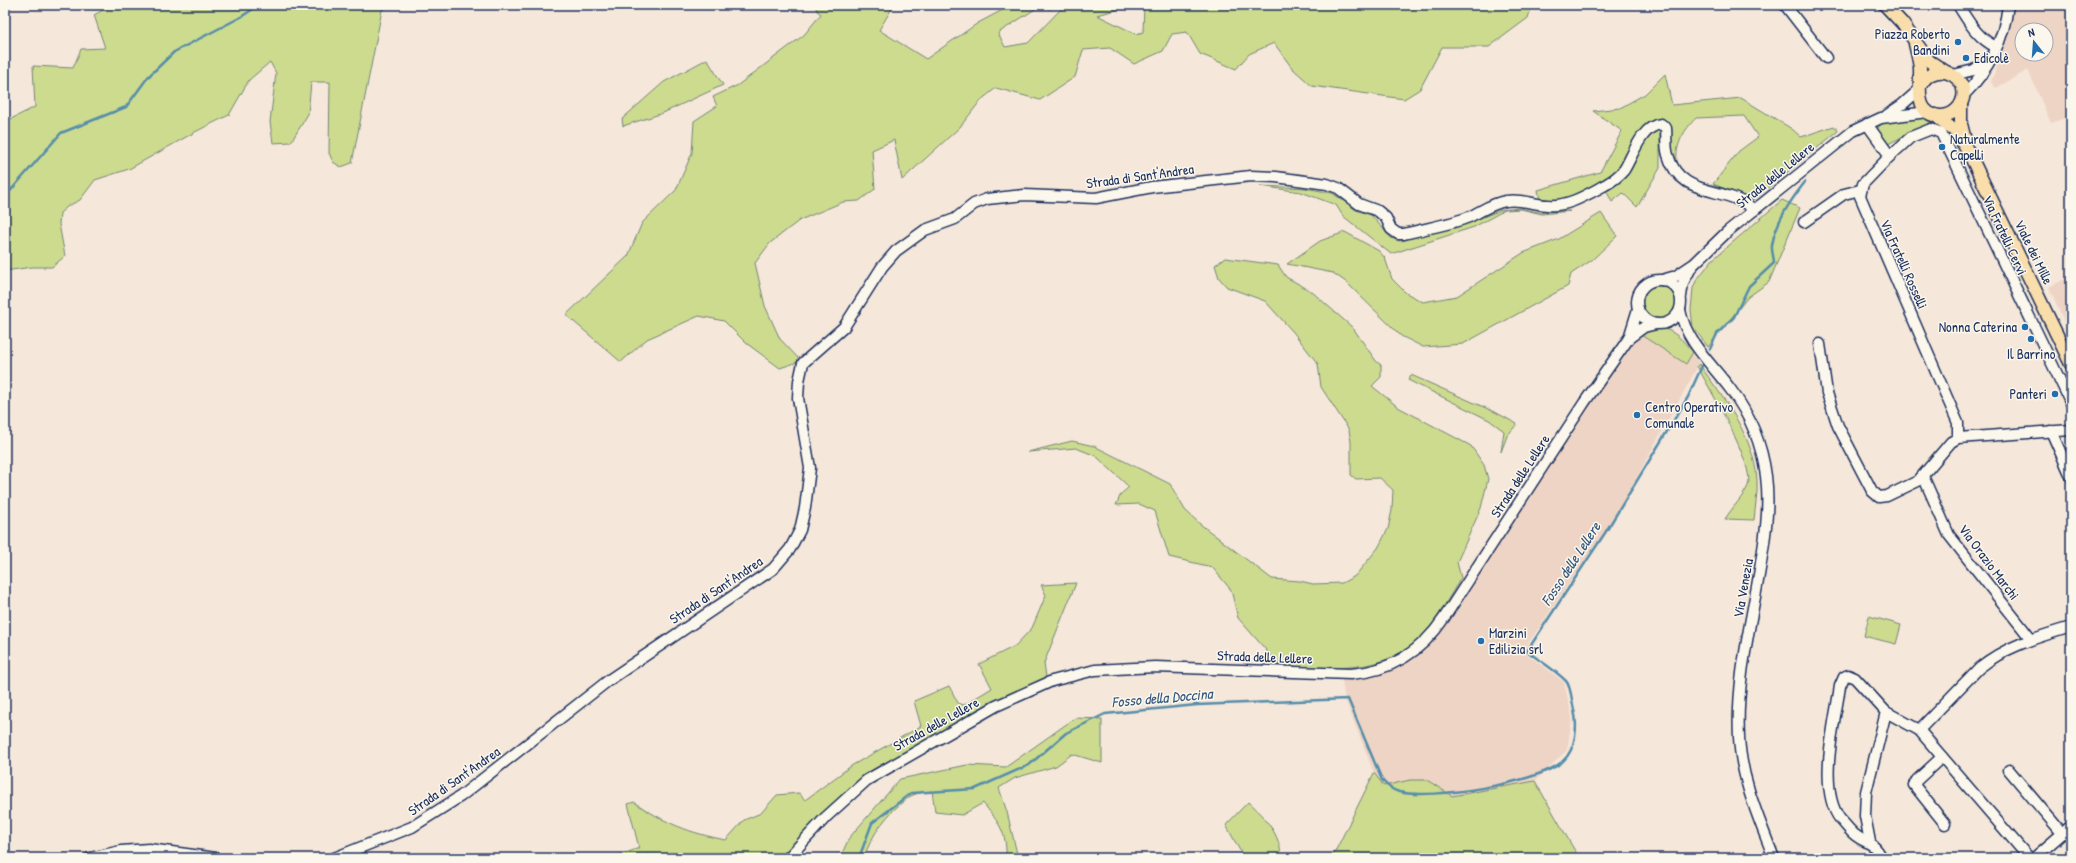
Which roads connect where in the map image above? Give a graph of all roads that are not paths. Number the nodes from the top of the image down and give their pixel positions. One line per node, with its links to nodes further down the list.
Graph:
1 (1785, 5): 7 (street)
2 (1885, 5): 5 (main road)
3 (1958, 5): 6 (street)
4 (2008, 5): 6 (street)
5 (1915, 44): 9 (main road); 10 (main road)
6 (1996, 47): 8 (street)
7 (1826, 58)
8 (1990, 58): 9 (street); 11 (street)
9 (1950, 73): 10 (main road); 11 (main road)
10 (1919, 88): 12 (main road); 13 (street, Strada delle Lellere)
11 (1962, 100): 12 (main road); 15 (main road, Viale dei Mille)
12 (1931, 113): 13 (street, Strada delle Lellere); 15 (main road, Viale dei Mille)
13 (1882, 118): 14 (street, Strada delle Lellere)
14 (1867, 124): 16 (street); 18 (street, Strada delle Lellere)
15 (1970, 153): 29 (main road, Viale dei Mille)
16 (1890, 156): 17 (street, Via Fratelli Cervi); 30 (street, Via Fratelli Cervi)
17 (1860, 190): 19 (street); 33 (street, Via Fratelli Rosselli)
18 (1754, 210): 20 (street, Strada delle Lellere); 48 (street, Strada di Sant'Andrea)
19 (1804, 222)
20 (1694, 264): 21 (street, Strada delle Lellere); 22 (street, Strada delle Lellere)
21 (1662, 280): 22 (street); 23 (street)
22 (1681, 296): 24 (street)
23 (1638, 309): 25 (street); 26 (street, Strada delle Lellere)
24 (1680, 310): 25 (street); 27 (street, Via Venezia)
25 (1661, 323): 26 (street, Strada delle Lellere); 27 (street, Via Venezia)
26 (1629, 338): 49 (street, Strada delle Lellere)
27 (1690, 338): 50 (street, Via Venezia)
28 (1820, 344): 34 (street)
29 (2071, 364)
30 (2071, 403)
31 (2071, 430): 32 (street)
32 (2051, 431): 33 (street); 35 (street)
33 (1958, 438): 34 (street)
34 (1923, 476): 37 (street, Via Orazio Marchi)
35 (2071, 476)
36 (2071, 627): 37 (street)
37 (2031, 639): 39 (street)
38 (1886, 712): 39 (street); 45 (street); 45 (street)
39 (1918, 730): 40 (street)
40 (1942, 757): 42 (street); 52 (street)
41 (2009, 770): 44 (street)
42 (1945, 824)
43 (2071, 826): 44 (street)
44 (2062, 834): 53 (street)
45 (1870, 842): 51 (street)
46 (90, 858): 47 (street)
47 (216, 858)
48 (334, 858)
49 (788, 858)
50 (1774, 858)
51 (1882, 858)
52 (2029, 858)
53 (2034, 858)

